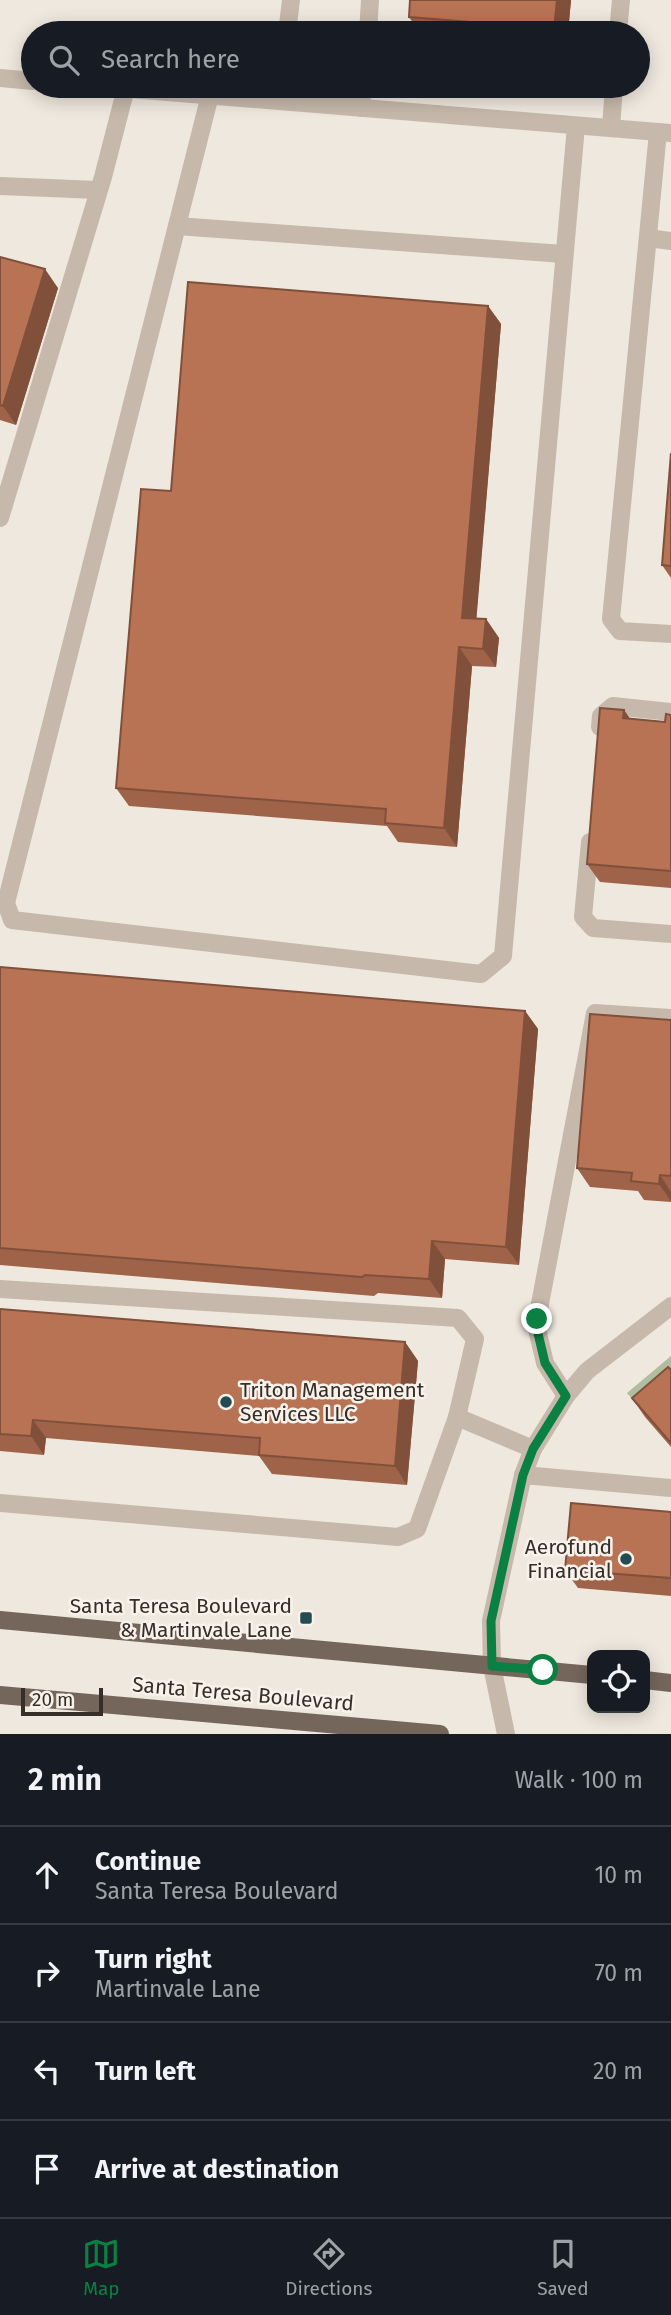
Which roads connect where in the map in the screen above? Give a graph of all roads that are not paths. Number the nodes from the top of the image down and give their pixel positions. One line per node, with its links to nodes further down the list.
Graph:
1 (291, 0): 4 (street)
2 (370, 0): 5 (street)
3 (621, 0): 6 (street)
4 (289, 21)
5 (369, 21)
6 (619, 21)
7 (0, 78): 8 (street)
8 (21, 80)
9 (123, 98): 19 (street)
10 (208, 98): 20 (street)
11 (308, 98): 14 (street)
12 (362, 98): 14 (street)
13 (613, 98): 16 (street)
14 (362, 108): 15 (street)
15 (576, 126): 16 (street); 23 (street)
16 (611, 128): 17 (street)
17 (665, 133): 21 (street)
18 (0, 186): 19 (street)
19 (99, 190): 24 (street)
20 (177, 226): 23 (street); 23 (street)
21 (648, 238): 22 (street); 25 (street)
22 (671, 241)
23 (564, 254)
24 (0, 518)
25 (671, 634)
26 (671, 712): 27 (street)
27 (599, 743)
28 (592, 824): 29 (street)
29 (671, 934)
30 (671, 1018): 33 (street)
31 (0, 1289): 34 (street)
32 (671, 1306): 33 (street)
33 (566, 1396): 35 (street)
34 (457, 1418): 35 (street); 38 (street)
35 (533, 1449): 36 (street)
36 (523, 1475): 37 (street); 40 (street)
37 (671, 1488)
38 (0, 1503)
39 (0, 1620): 40 (main road)
40 (492, 1666): 41 (main road); 46 (street)
41 (587, 1675)
42 (650, 1681): 43 (main road)
43 (671, 1683)
44 (0, 1695): 45 (main road, Santa Teresa Boulevard)
45 (440, 1734)
46 (506, 1734)

